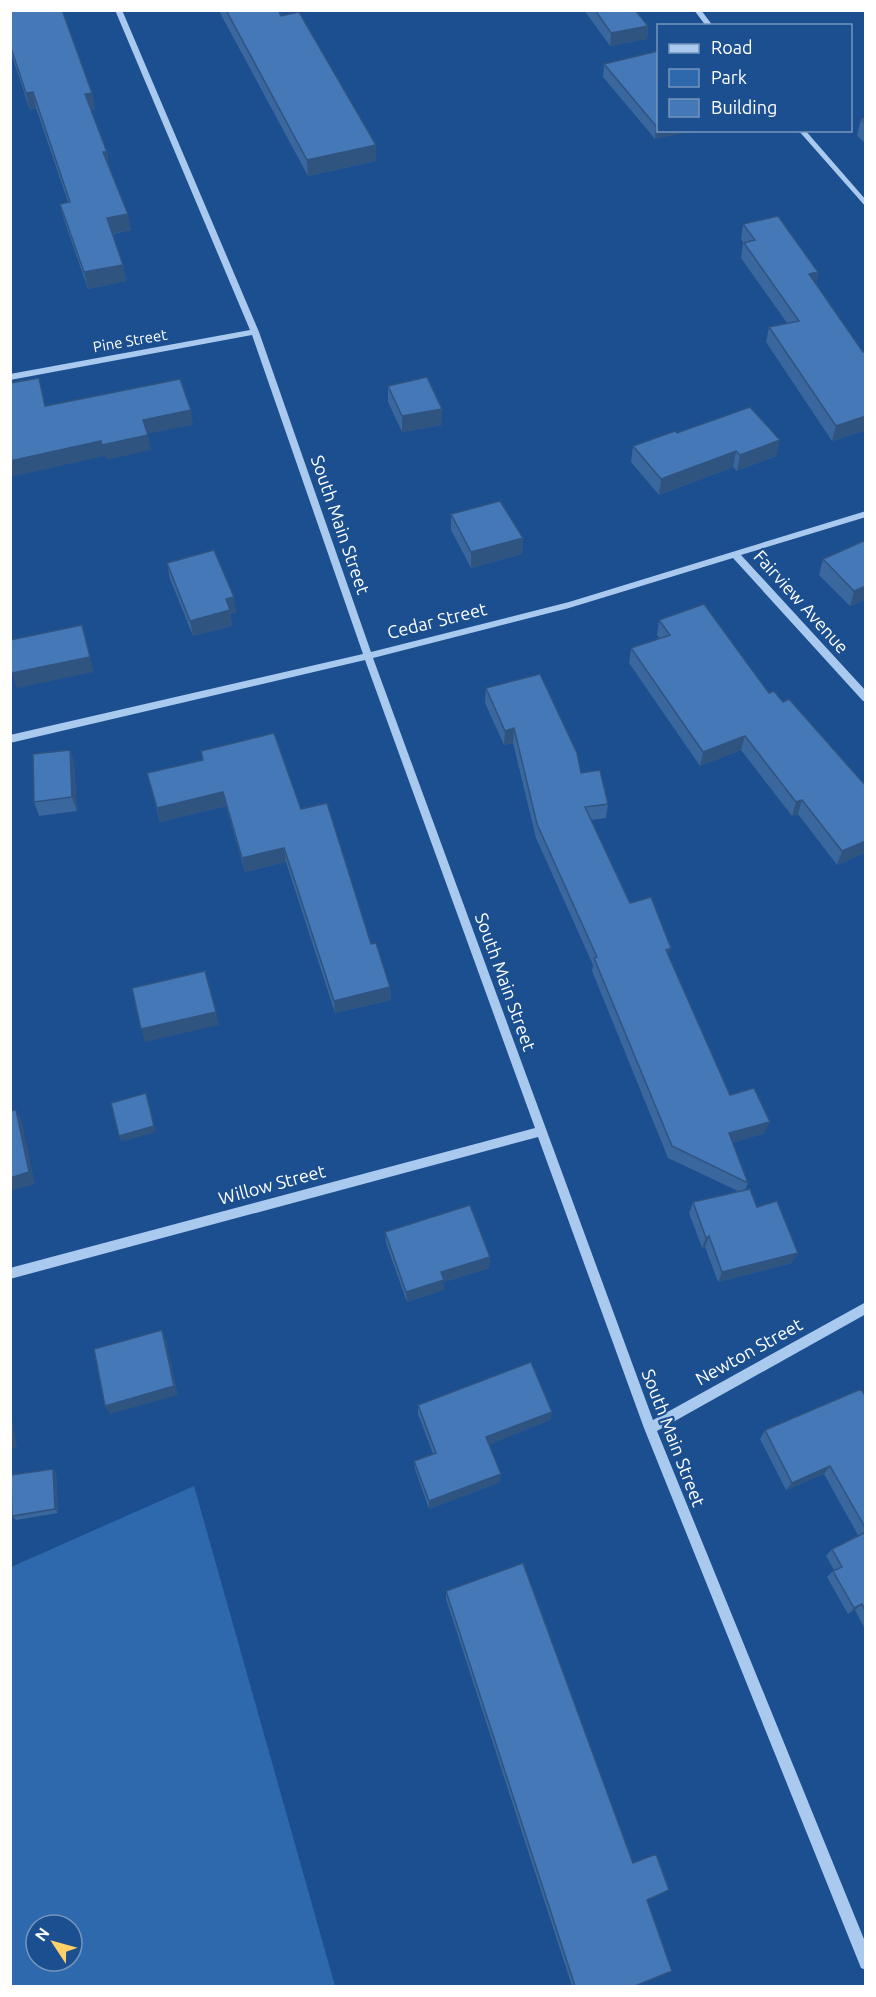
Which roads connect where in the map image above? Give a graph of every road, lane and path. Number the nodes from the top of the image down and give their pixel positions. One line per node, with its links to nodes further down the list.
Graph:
1 (118, 10): 6 (street, South Main Street)
2 (697, 10): 3 (street)
3 (708, 24)
4 (803, 132): 5 (street)
5 (866, 205)
6 (255, 332): 7 (street, Pine Street); 10 (street, South Main Street)
7 (10, 376)
8 (866, 514): 9 (street, Cedar Street)
9 (736, 555): 10 (street, Cedar Street); 11 (street, Fairview Avenue)
10 (368, 656): 12 (street, Cedar Street); 13 (street, South Main Street)
11 (866, 698)
12 (10, 739)
13 (542, 1131): 14 (street, Willow Street); 16 (street, South Main Street)
14 (10, 1274)
15 (866, 1307): 16 (street, Newton Street)
16 (650, 1428): 17 (street, South Main Street)
17 (866, 1964)

